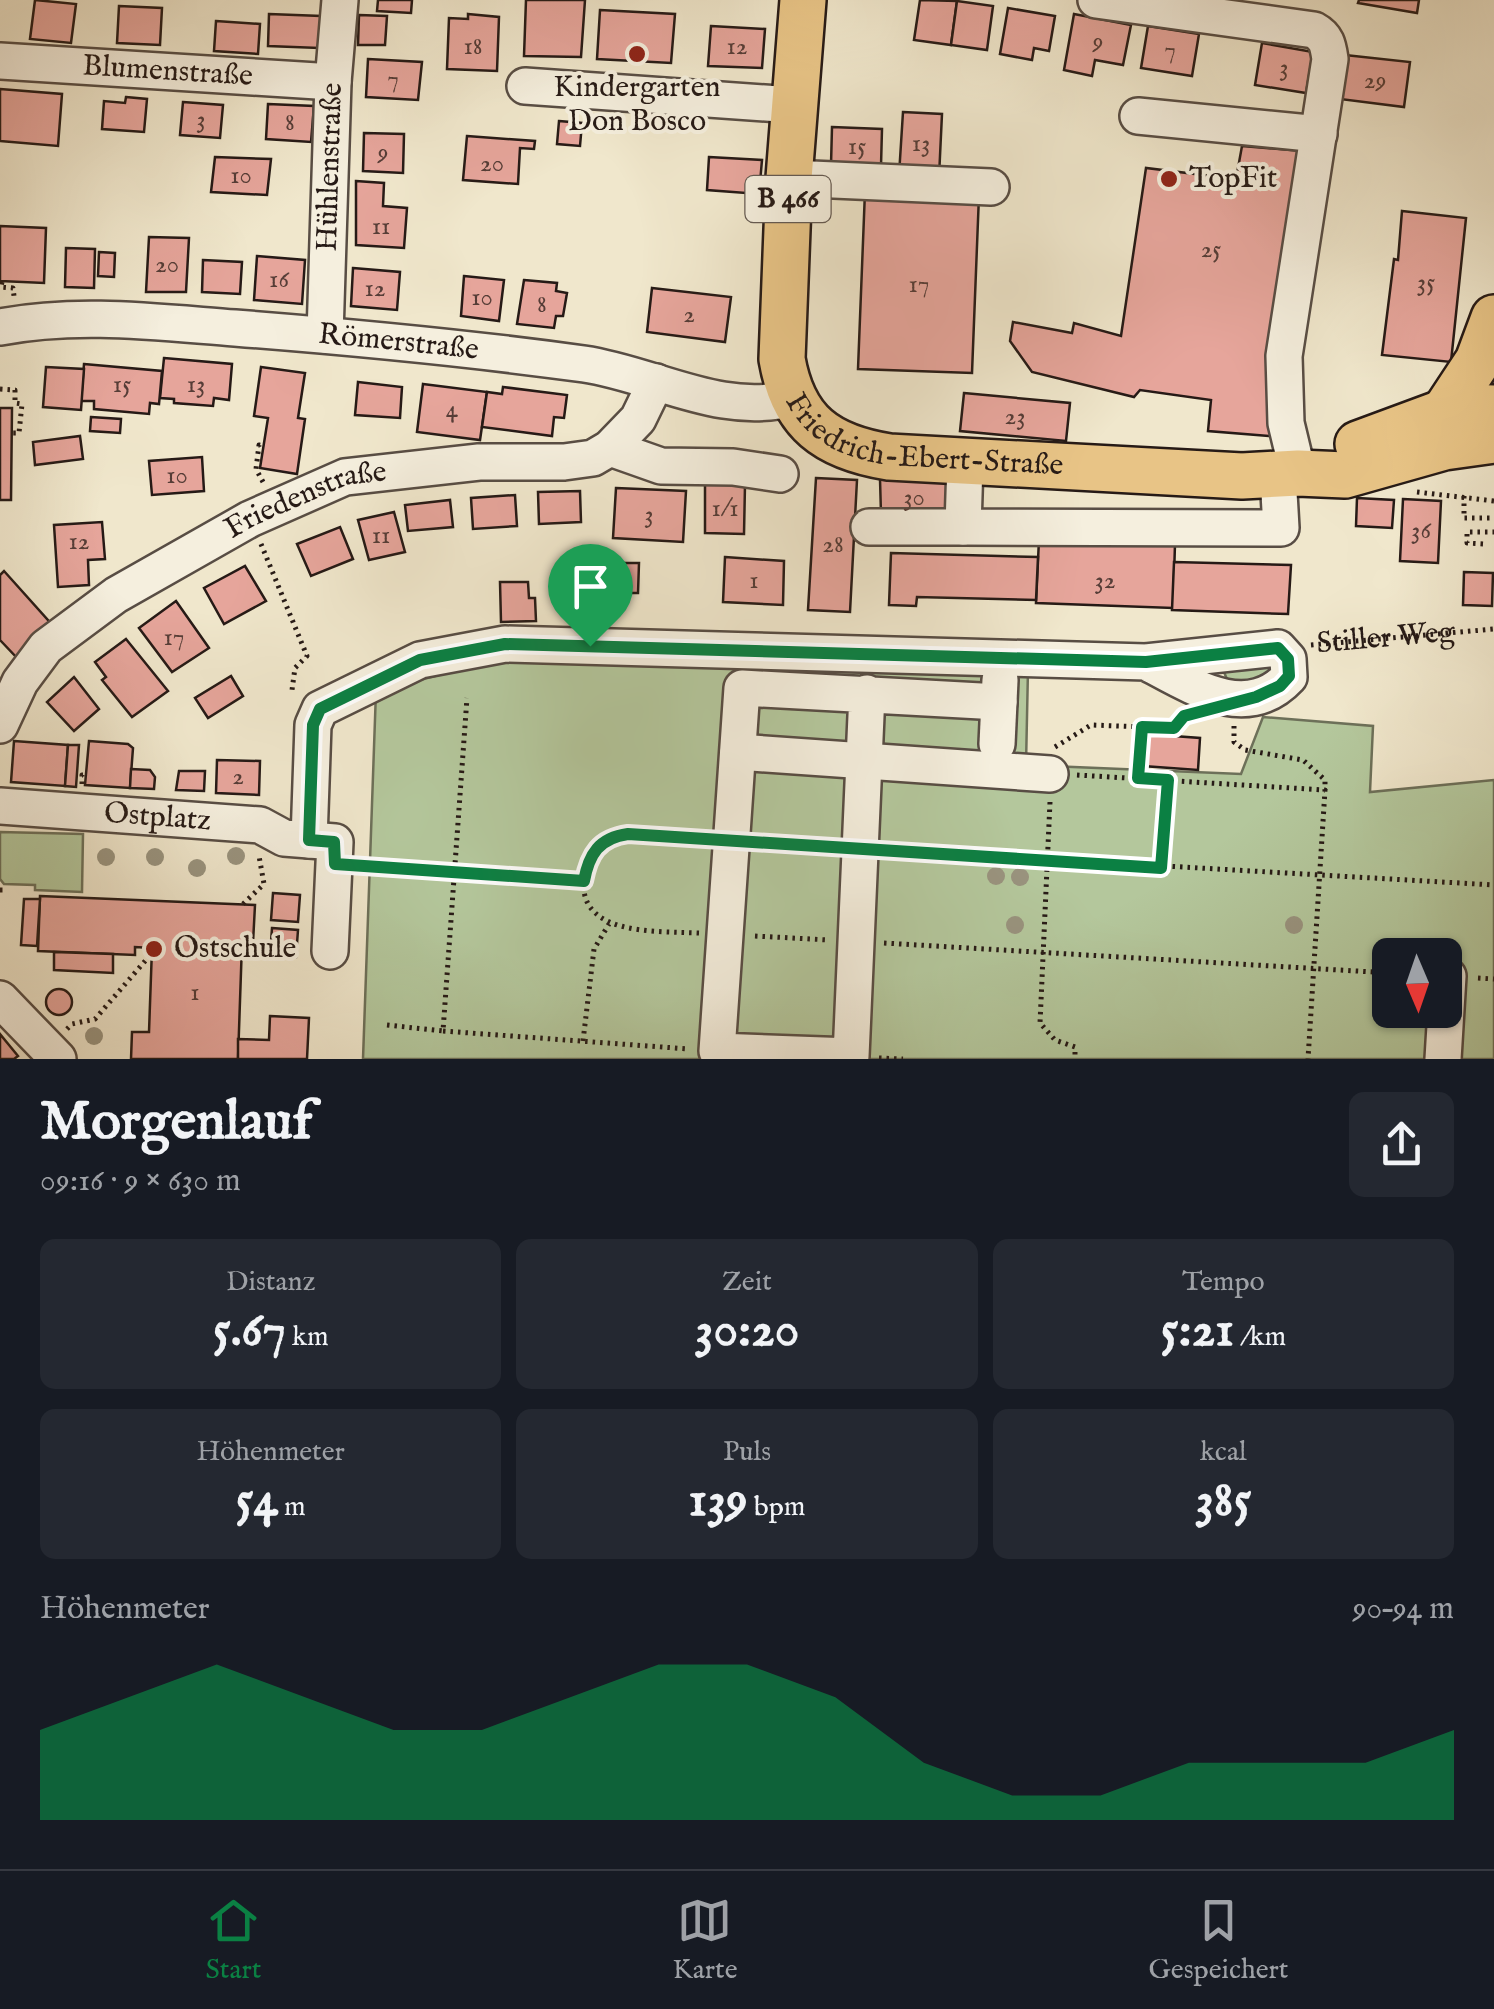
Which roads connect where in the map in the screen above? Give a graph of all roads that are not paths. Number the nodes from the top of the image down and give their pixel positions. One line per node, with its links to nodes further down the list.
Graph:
1 (340, 0): 5 (street, Hühlenstraße)
2 (803, 0): 7 (main road, Friedrich-Ebert-Straße / B 466)
3 (1096, 0): 9 (street)
4 (0, 61): 5 (street, Blumenstraße)
5 (333, 82): 14 (street, Hühlenstraße)
6 (525, 86): 7 (street)
7 (793, 106): 10 (main road, Friedrich-Ebert-Straße / B 466)
8 (1138, 116): 9 (street)
9 (1318, 134): 23 (street)
10 (789, 178): 11 (street); 16 (main road, Friedrich-Ebert-Straße / B 466)
11 (991, 187)
12 (7, 311): 14 (street, Römerstraße)
13 (1494, 318): 18 (main road)
14 (325, 335): 15 (street, Römerstraße)
15 (656, 382): 16 (street, Römerstraße); 20 (street)
16 (792, 398): 21 (main road, Friedrich-Ebert-Straße / B 466)
17 (1494, 408): 18 (main road, Friedrich-Ebert-Straße / B 466)
18 (1445, 411): 23 (main road, Friedrich-Ebert-Straße / B 466)
19 (1494, 440): 23 (main road, Friedrich-Ebert-Straße / B 466)
20 (610, 448): 22 (street); 28 (street, Friedenstraße)
21 (965, 462): 23 (main road, Friedrich-Ebert-Straße / B 466); 25 (street)
22 (780, 474)
23 (1288, 474): 25 (street)
24 (869, 526): 25 (street)
25 (963, 528)
26 (1146, 662): 26 (street, Stiller Weg); 34 (street, Stiller Weg)
27 (867, 694): 29 (street); 30 (street); 31 (street)
28 (0, 726)
29 (997, 744)
30 (738, 752): 31 (street); 31 (street)
31 (864, 761): 32 (street)
32 (1050, 774)
33 (0, 806): 34 (street, Ostplatz)
34 (309, 840): 35 (street)
35 (330, 951)
36 (0, 999): 38 (street)
37 (1445, 1028): 39 (street)
38 (53, 1054)
39 (1443, 1059)

